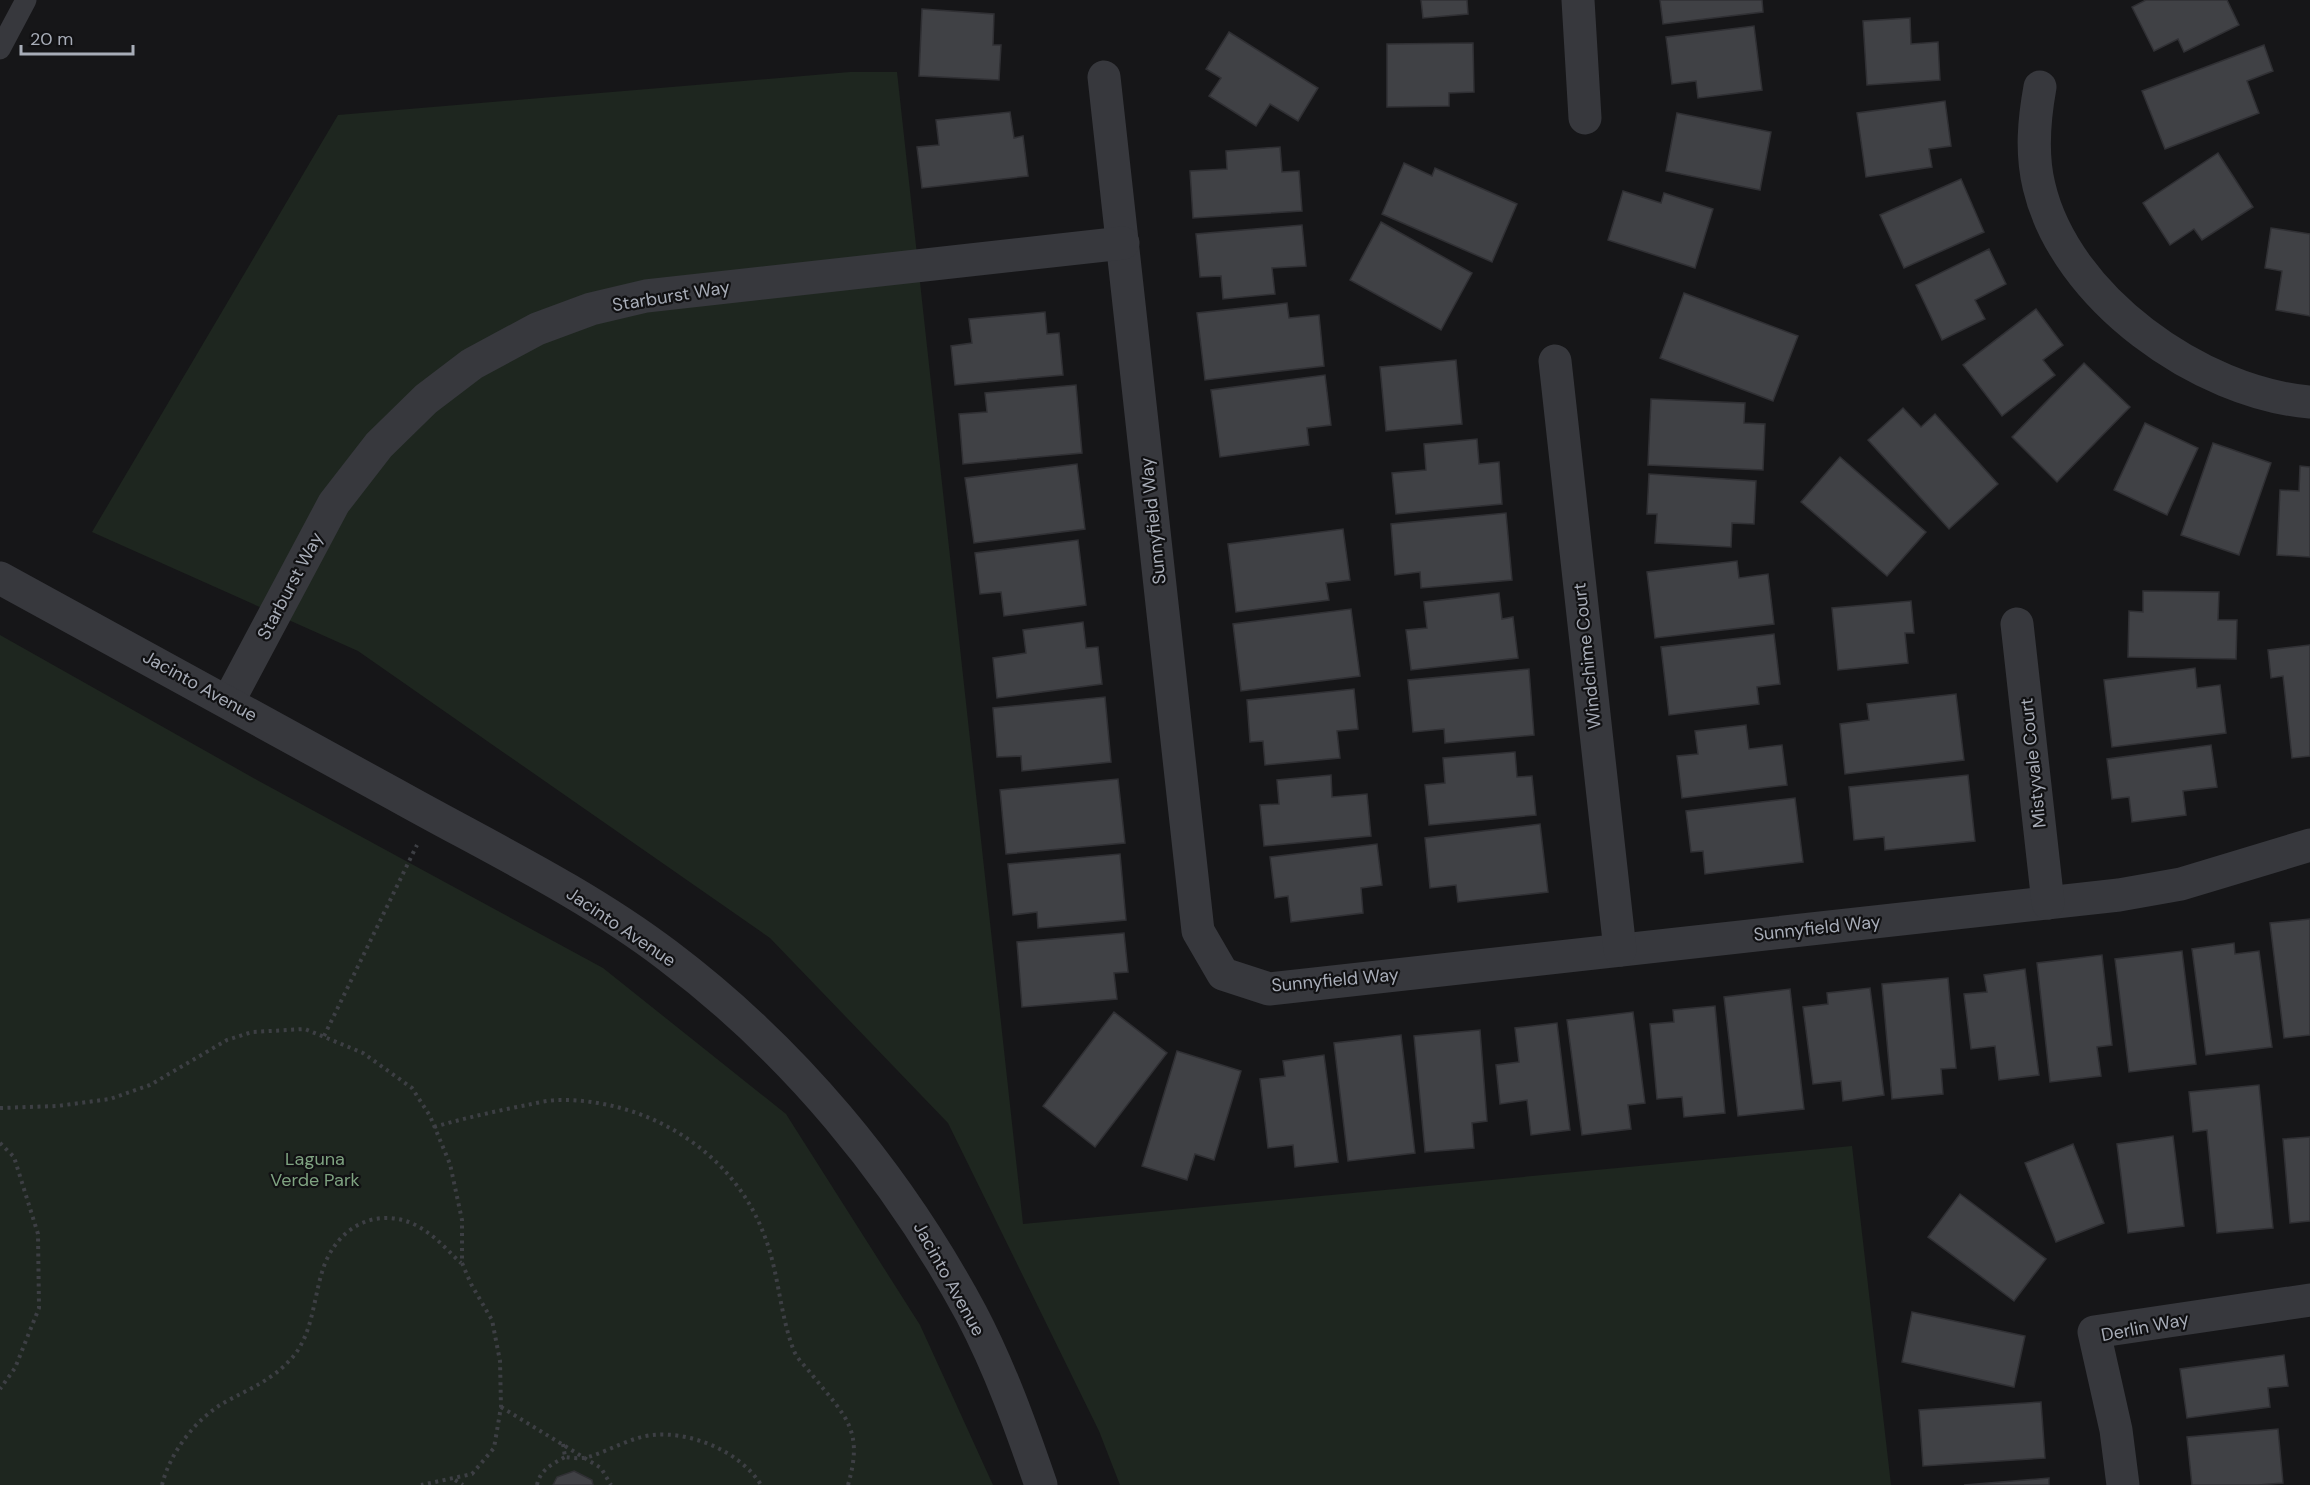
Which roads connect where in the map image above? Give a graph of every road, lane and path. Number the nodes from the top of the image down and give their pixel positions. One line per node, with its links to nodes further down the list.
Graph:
1 (26, 0): 3 (lane)
2 (1578, 0): 6 (street)
3 (0, 49)
4 (1104, 77): 7 (street, Sunnyfield Way)
5 (2040, 87): 9 (street)
6 (1585, 118)
7 (1123, 243): 12 (street, Starburst Way); 16 (street, Sunnyfield Way)
8 (1555, 361): 16 (street, Windchime Court)
9 (2310, 402)
10 (0, 578): 12 (street, Jacinto Avenue)
11 (2017, 624): 15 (street, Mistyvale Court)
12 (228, 702): 36 (street, Jacinto Avenue)
13 (2310, 845): 15 (street, Sunnyfield Way)
14 (412, 855): 17 (path)
15 (2048, 903): 16 (street, Sunnyfield Way)
16 (1620, 950)
17 (324, 1036): 18 (path); 19 (path)
18 (0, 1108)
19 (434, 1127): 21 (path); 35 (path)
20 (0, 1143): 23 (path)
21 (462, 1263): 24 (path); 29 (path)
22 (2310, 1300): 37 (street, Derlin Way)
23 (0, 1389)
24 (501, 1407): 25 (path); 28 (path)
25 (563, 1444): 26 (path); 27 (path)
26 (565, 1457): 27 (path); 32 (path)
27 (586, 1458): 33 (path); 34 (path)
28 (454, 1479): 30 (path); 31 (path)
29 (162, 1485)
30 (421, 1485)
31 (463, 1485)
32 (537, 1485)
33 (611, 1485)
34 (761, 1485)
35 (848, 1485)
36 (1041, 1485)
37 (2123, 1485)

